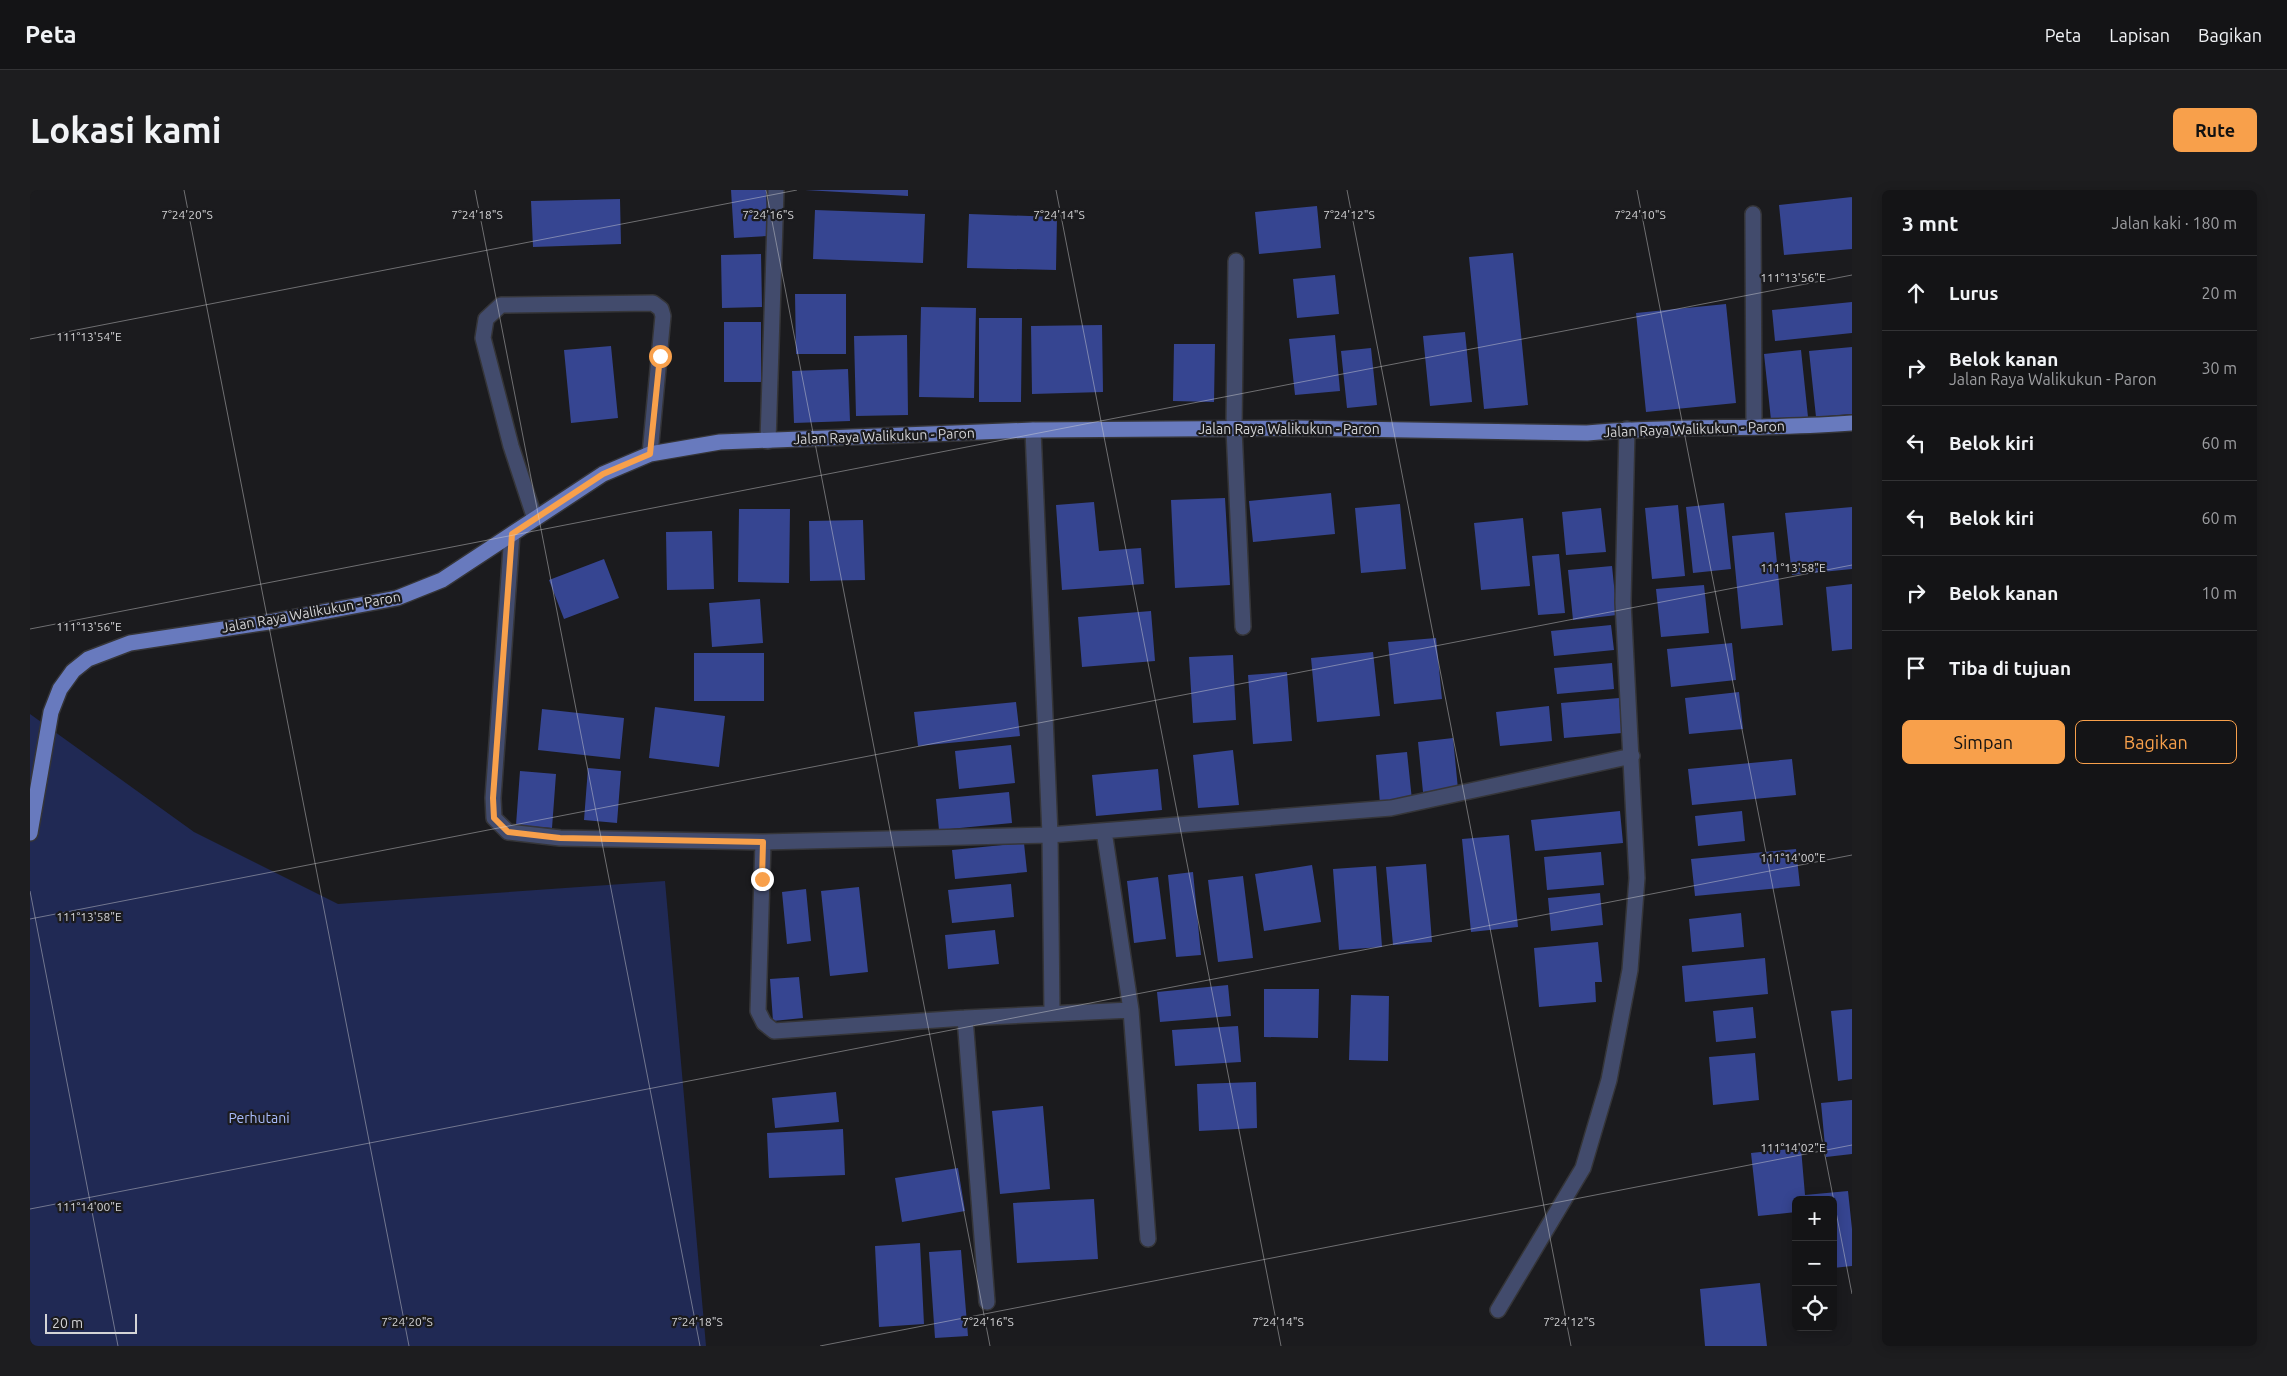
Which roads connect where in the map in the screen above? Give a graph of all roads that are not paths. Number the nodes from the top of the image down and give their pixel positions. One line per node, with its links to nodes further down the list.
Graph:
1 (776, 190): 9 (street)
2 (1753, 214): 5 (street)
3 (1236, 262): 6 (street)
4 (1852, 423): 5 (main road, Jalan Raya Walikukun - Paron)
5 (1754, 427): 7 (main road, Jalan Raya Walikukun - Paron)
6 (1234, 428): 7 (main road, Jalan Raya Walikukun - Paron); 8 (main road, Jalan Raya Walikukun - Paron); 13 (street)
7 (1627, 429): 14 (street)
8 (1033, 430): 9 (main road, Jalan Raya Walikukun - Paron); 17 (street)
9 (768, 441): 10 (main road, Jalan Raya Walikukun - Paron)
10 (650, 454): 11 (main road, Jalan Raya Walikukun - Paron); 11 (street)
11 (535, 519): 12 (main road, Jalan Raya Walikukun - Paron)
12 (512, 534): 16 (main road, Jalan Raya Walikukun - Paron); 18 (street)
13 (1243, 627)
14 (1632, 756): 15 (street); 24 (street)
15 (1104, 831): 17 (street); 19 (street)
16 (30, 834)
17 (1050, 835): 18 (street); 20 (street)
18 (763, 842): 21 (street)
19 (1131, 1010): 20 (street); 22 (street)
20 (1052, 1013): 21 (street)
21 (965, 1018): 23 (street)
22 (1148, 1239)
23 (987, 1302)
24 (1498, 1310)

